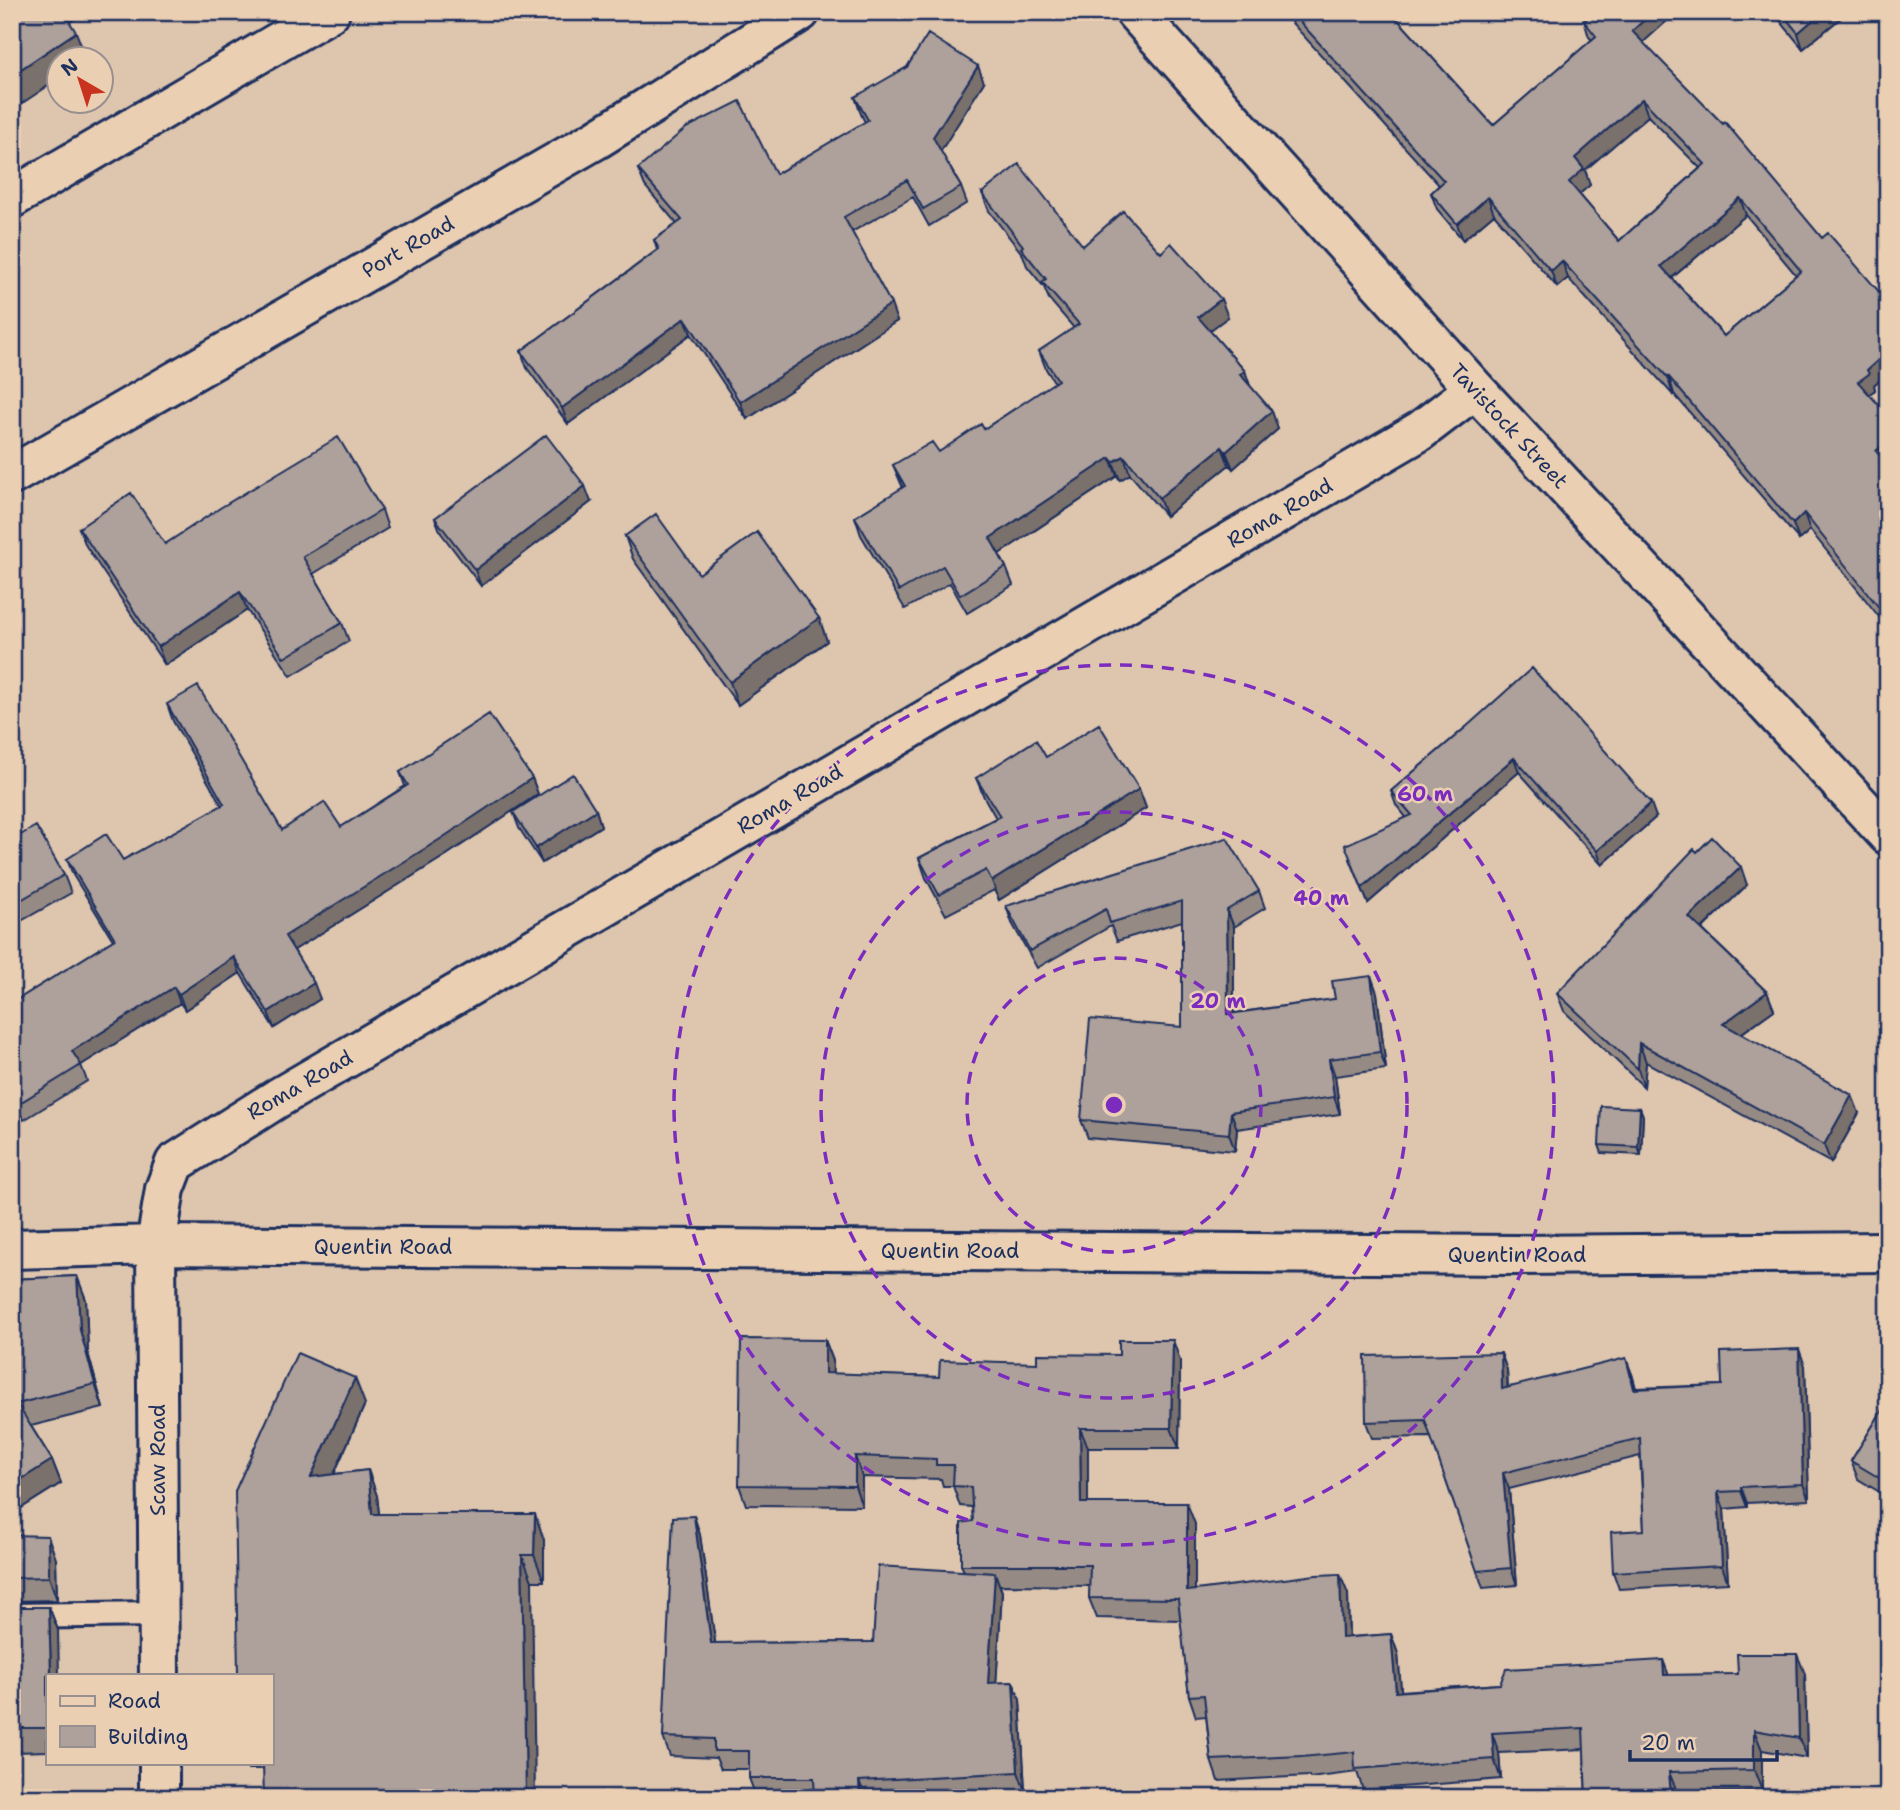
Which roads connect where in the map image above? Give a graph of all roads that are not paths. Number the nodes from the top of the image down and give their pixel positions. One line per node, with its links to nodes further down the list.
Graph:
1 (330, 12): 4 (street)
2 (800, 12): 6 (street, Port Road)
3 (1135, 12): 5 (street, Tavistock Street)
4 (12, 198)
5 (1475, 389): 7 (street, Tavistock Street); 8 (street, Roma Road)
6 (12, 475)
7 (1888, 835)
8 (156, 1245): 9 (street, Quentin Road); 10 (street, Quentin Road); 11 (street, Scaw Road)
9 (12, 1249)
10 (1888, 1252)
11 (158, 1614): 12 (lane); 13 (street, Scaw Road)
12 (12, 1616)
13 (159, 1674)
14 (159, 1764): 15 (street)
15 (159, 1798)

